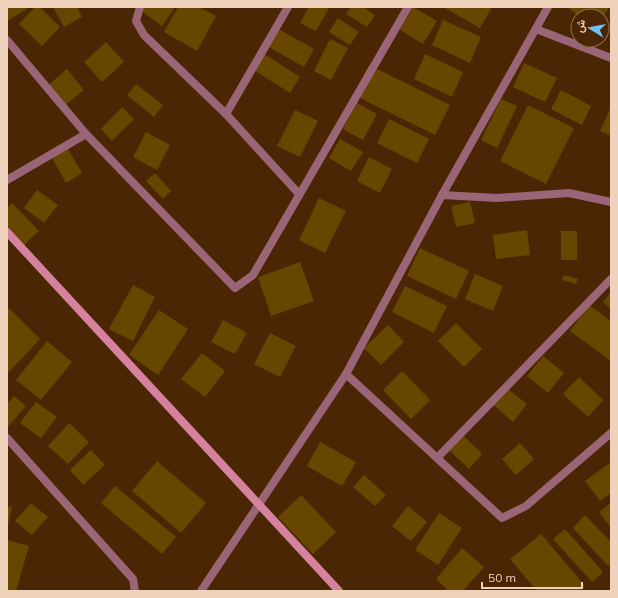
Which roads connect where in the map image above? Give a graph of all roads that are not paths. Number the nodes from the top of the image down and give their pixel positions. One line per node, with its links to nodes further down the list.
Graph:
1 (140, 7): 8 (street)
2 (288, 7): 8 (street)
3 (408, 7): 11 (street)
4 (548, 7): 5 (street)
5 (536, 29): 7 (street); 12 (street)
6 (7, 40): 9 (street)
7 (611, 58)
8 (226, 114): 11 (street)
9 (86, 134): 10 (street); 11 (street)
10 (7, 180)
11 (299, 194)
12 (442, 195): 13 (street); 16 (street)
13 (611, 202)
14 (7, 232): 20 (street)
15 (611, 279): 19 (street)
16 (346, 374): 19 (street); 20 (street)
17 (611, 434): 19 (street)
18 (7, 438): 21 (street)
19 (437, 458)
20 (260, 504): 22 (street); 23 (street)
21 (135, 591)
22 (201, 591)
23 (339, 591)

